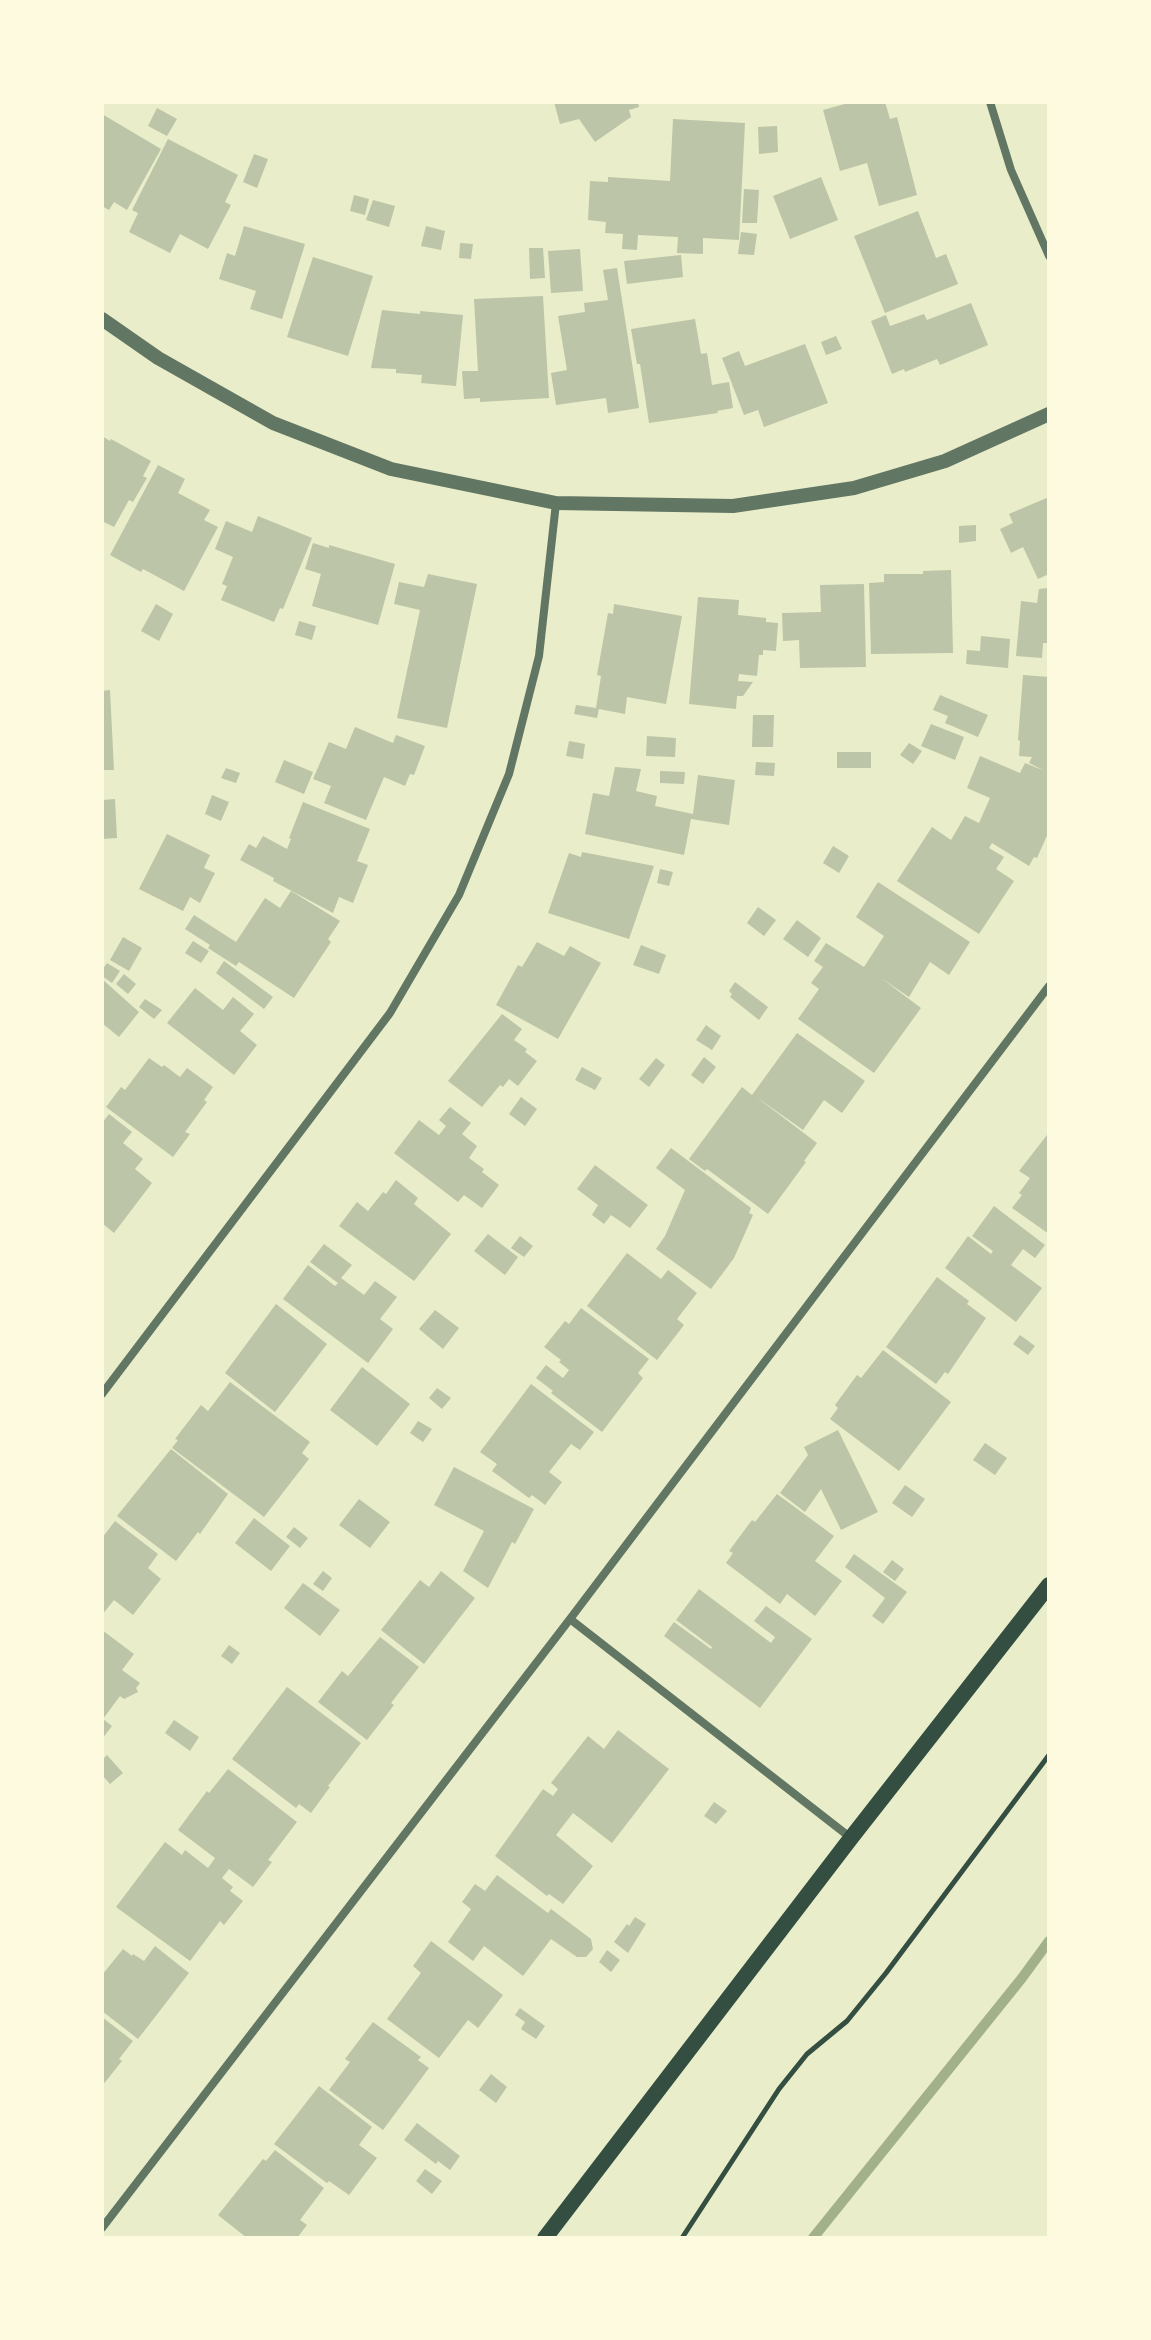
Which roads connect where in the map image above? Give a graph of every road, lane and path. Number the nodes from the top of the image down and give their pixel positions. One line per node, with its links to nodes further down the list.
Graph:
1 (990, 102): 2 (street)
2 (1049, 256)
3 (102, 319): 5 (street)
4 (1049, 414): 5 (street)
5 (556, 503): 7 (street)
6 (1049, 986): 9 (street)
7 (102, 1394)
8 (1049, 1585): 11 (main road)
9 (570, 1619): 11 (street); 12 (street)
10 (1049, 1755): 14 (path)
11 (851, 1838): 13 (main road)
12 (102, 2228)
13 (545, 2238)
14 (682, 2238)

